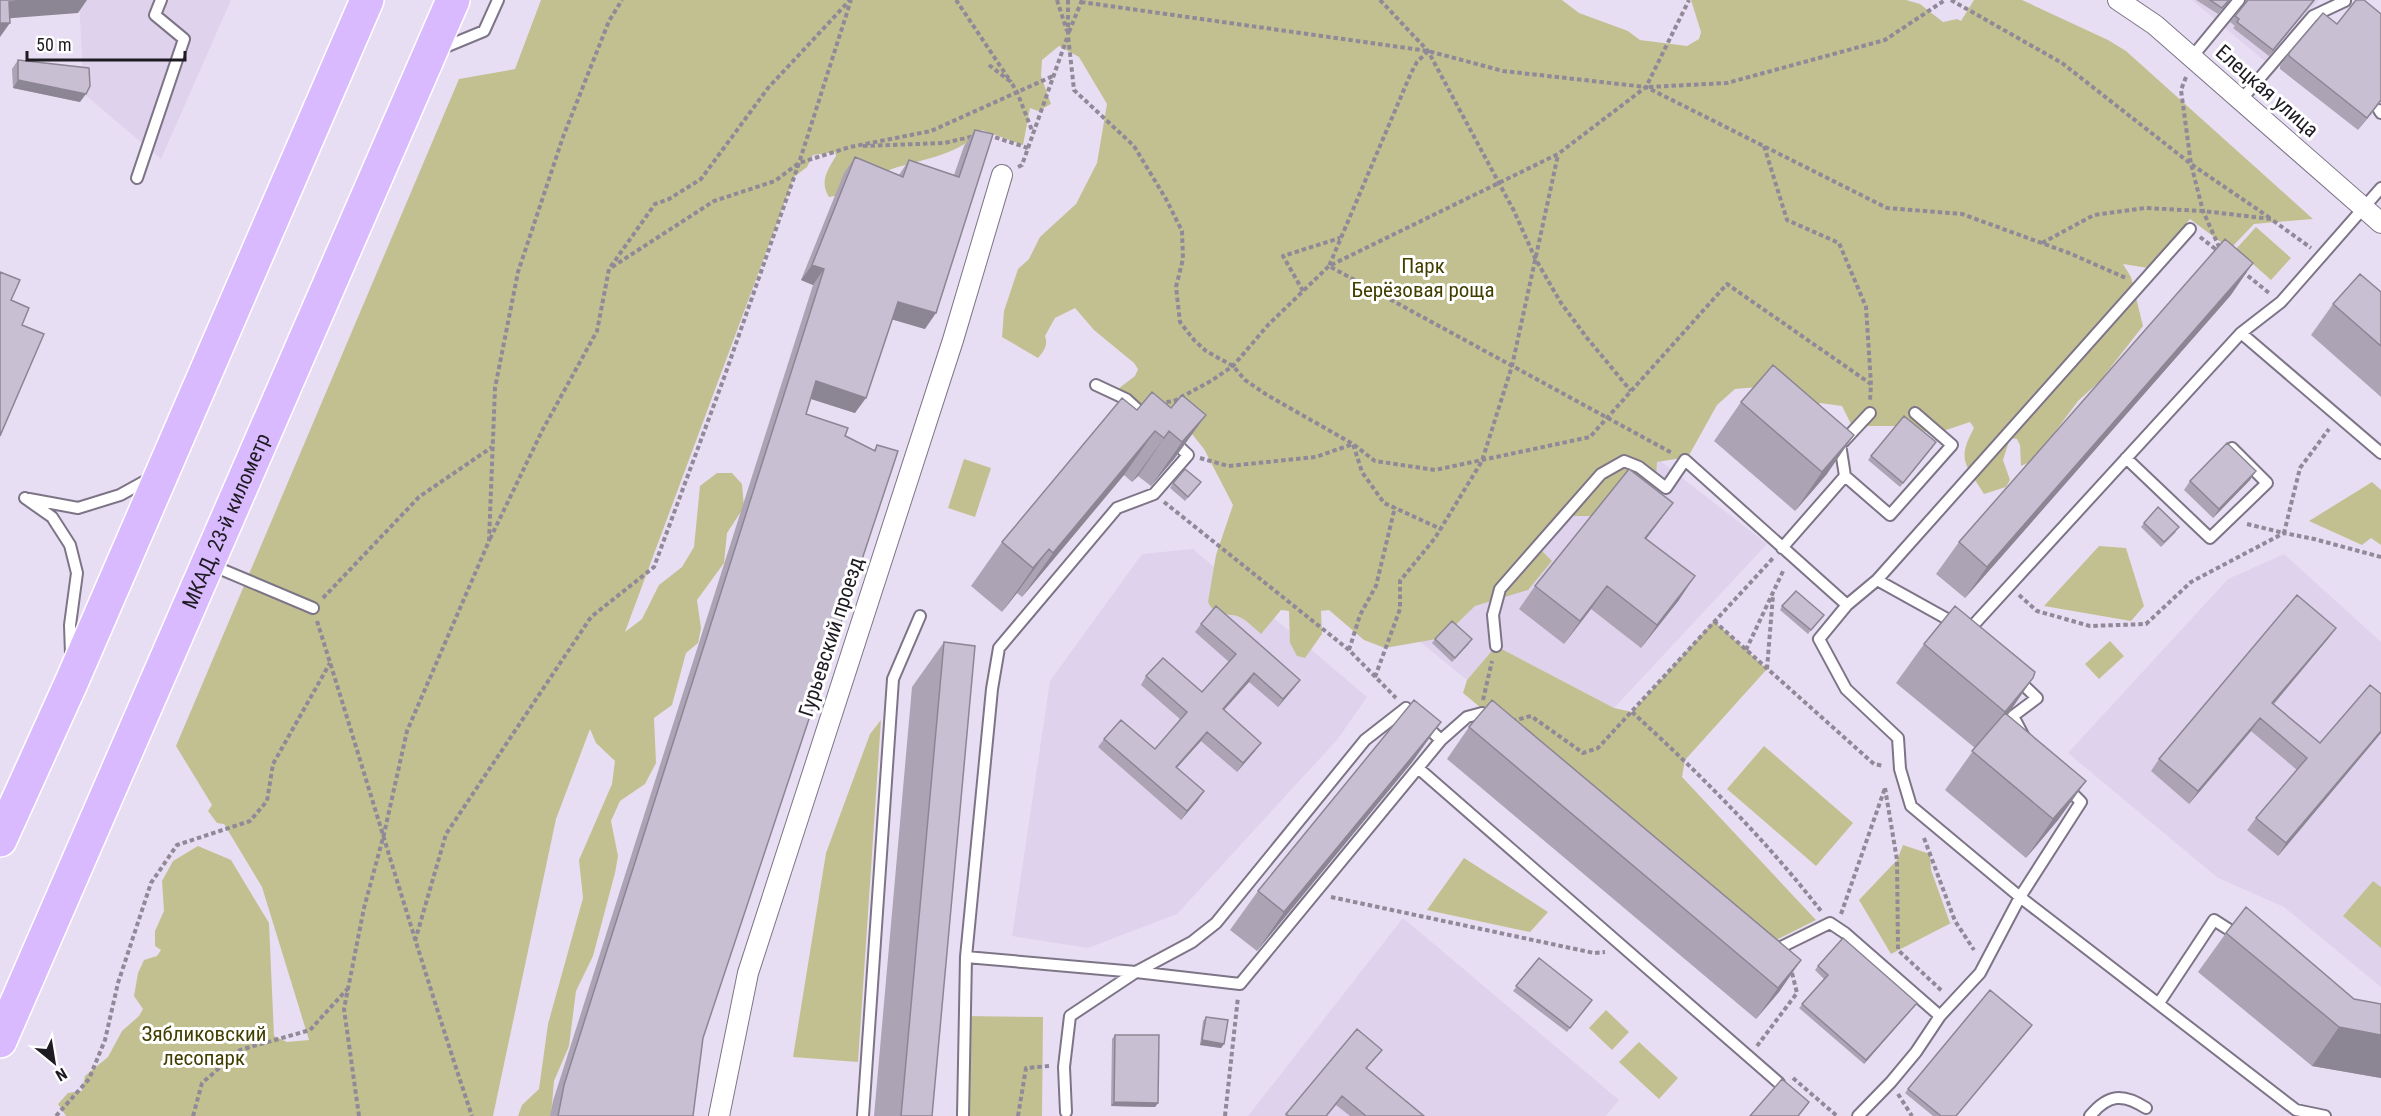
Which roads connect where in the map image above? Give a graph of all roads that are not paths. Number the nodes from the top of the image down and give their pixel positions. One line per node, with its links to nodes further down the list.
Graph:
1 (161, 0): 12 (lane)
2 (367, 0): 26 (highway)
3 (453, 0): 8 (highway, МКАД, 23-й километр)
4 (498, 0): 8 (lane)
5 (2118, 0): 9 (street, Елецкая улица)
6 (2239, 0): 9 (lane)
7 (2345, 1): 10 (lane)
8 (430, 53): 29 (highway, МКАД, 23-й километр)
9 (2192, 57): 10 (street, Елецкая улица)
10 (2241, 100): 14 (street, Елецкая улица)
11 (1002, 176): 56 (street, Гурьевский проезд)
12 (137, 178)
13 (2381, 188): 14 (lane)
14 (2364, 208): 15 (street, Елецкая улица); 17 (lane)
15 (2381, 223)
16 (2190, 229): 30 (lane)
17 (2241, 333): 24 (lane); 25 (lane)
18 (1096, 385): 48 (lane)
19 (1870, 413): 22 (lane)
20 (1915, 413): 27 (lane)
21 (1824, 431): 22 (lane)
22 (1840, 444): 27 (lane)
23 (2232, 448): 25 (lane)
24 (2381, 453)
25 (2126, 458): 34 (lane)
26 (162, 472): 38 (highway); 38 (lane)
27 (1845, 476): 28 (lane)
28 (1786, 551): 31 (lane); 36 (lane)
29 (208, 563): 32 (lane); 52 (highway, МКАД, 23-й километр)
30 (1877, 580): 31 (lane); 34 (lane)
31 (1846, 605): 45 (lane)
32 (313, 608)
33 (921, 616): 57 (lane)
34 (1968, 631): 35 (lane)
35 (1976, 639)
36 (1496, 646)
37 (2011, 673): 41 (lane)
38 (72, 681): 44 (highway)
39 (1498, 725): 40 (lane)
40 (1441, 740): 42 (lane); 49 (lane)
41 (2030, 746)
42 (1418, 768): 49 (lane); 53 (lane)
43 (2058, 779): 45 (lane)
44 (0, 840)
45 (2020, 897): 50 (lane); 51 (lane)
46 (2244, 939): 50 (lane)
47 (1758, 945): 51 (lane)
48 (966, 957): 49 (lane); 58 (lane)
49 (1136, 972): 55 (lane)
50 (2159, 1003): 61 (lane)
51 (1940, 1016): 59 (lane)
52 (0, 1041)
53 (1779, 1083)
54 (2146, 1108): 60 (lane)
55 (1066, 1112)
56 (719, 1116)
57 (863, 1116)
58 (963, 1116)
59 (1858, 1116)
60 (2090, 1116)
61 (2325, 1116)

